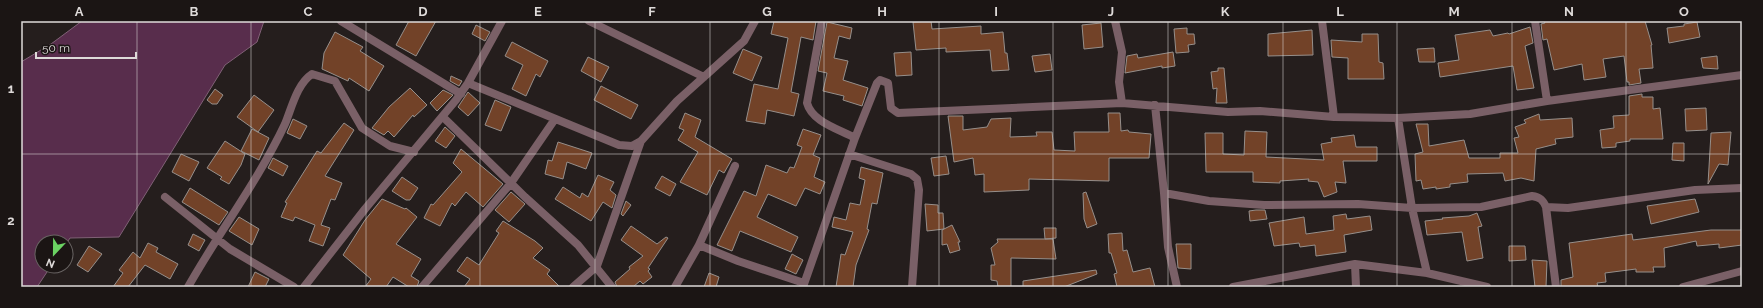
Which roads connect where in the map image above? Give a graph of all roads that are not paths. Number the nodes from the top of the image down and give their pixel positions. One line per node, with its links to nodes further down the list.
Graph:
1 (341, 21): 12 (street)
2 (502, 21): 11 (street)
3 (590, 21): 10 (street)
4 (755, 21): 10 (street)
5 (822, 21): 20 (street)
6 (1115, 21): 14 (street)
7 (1322, 21): 17 (street)
8 (1535, 21): 13 (street)
9 (1742, 75): 13 (street)
10 (704, 76): 21 (street)
11 (468, 83): 12 (street); 18 (street)
12 (461, 94): 16 (street)
13 (1547, 101): 19 (street)
14 (1122, 103): 15 (street); 20 (street)
15 (1155, 105): 17 (street); 27 (street)
16 (443, 117): 22 (street); 25 (street)
17 (1334, 117): 19 (street)
18 (555, 118): 21 (street); 25 (street)
19 (1398, 118): 30 (street)
20 (855, 138): 23 (street)
21 (641, 141): 34 (street)
22 (414, 152): 31 (street); 40 (street)
23 (849, 154): 37 (street); 45 (street)
24 (735, 166): 32 (street)
25 (511, 183): 34 (street); 41 (street)
26 (1742, 188): 29 (street)
27 (1164, 193): 30 (street); 46 (street)
28 (165, 197): 31 (street)
29 (1546, 207): 30 (street); 50 (street)
30 (1412, 208): 36 (street)
31 (218, 239): 38 (street); 39 (street)
32 (700, 245): 37 (street); 44 (street)
33 (1355, 264): 36 (street); 47 (street); 48 (street)
34 (597, 266): 42 (street); 43 (street)
35 (1742, 271): 51 (street)
36 (1427, 272): 49 (street)
37 (804, 285)
38 (188, 287)
39 (294, 287)
40 (304, 287)
41 (422, 287)
42 (573, 287)
43 (612, 287)
44 (675, 287)
45 (912, 287)
46 (1177, 287)
47 (1233, 287)
48 (1356, 287)
49 (1487, 287)
50 (1556, 287)
51 (1683, 287)

